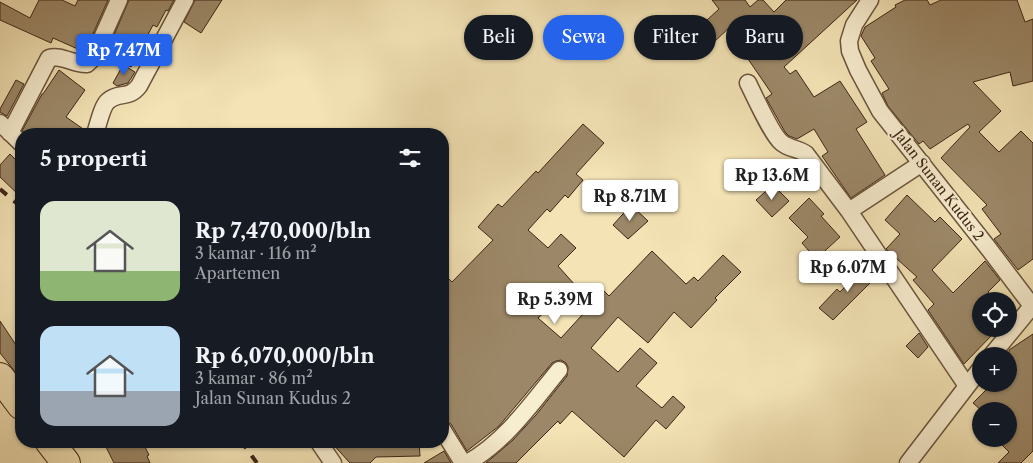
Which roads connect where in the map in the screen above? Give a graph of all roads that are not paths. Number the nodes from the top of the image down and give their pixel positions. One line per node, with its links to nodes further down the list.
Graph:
1 (119, 0): 6 (street)
2 (185, 0): 5 (street)
3 (870, 0): 7 (street, Jalan Sunan Kudus 2)
4 (748, 83): 8 (street)
5 (97, 128)
6 (10, 133)
7 (922, 163): 8 (street); 9 (street, Jalan Sunan Kudus 2)
8 (849, 211): 14 (street)
9 (1032, 306): 10 (street, Jalan Sunan Kudus 2)
10 (998, 347)
11 (559, 370): 22 (street)
12 (0, 377): 15 (highway)
13 (972, 380): 14 (street)
14 (967, 386): 23 (street)
15 (15, 397)
16 (449, 441): 21 (street)
17 (54, 448): 19 (highway)
18 (323, 448): 20 (street)
19 (66, 463)
20 (333, 463)
21 (462, 463)
22 (467, 463)
23 (908, 463)

